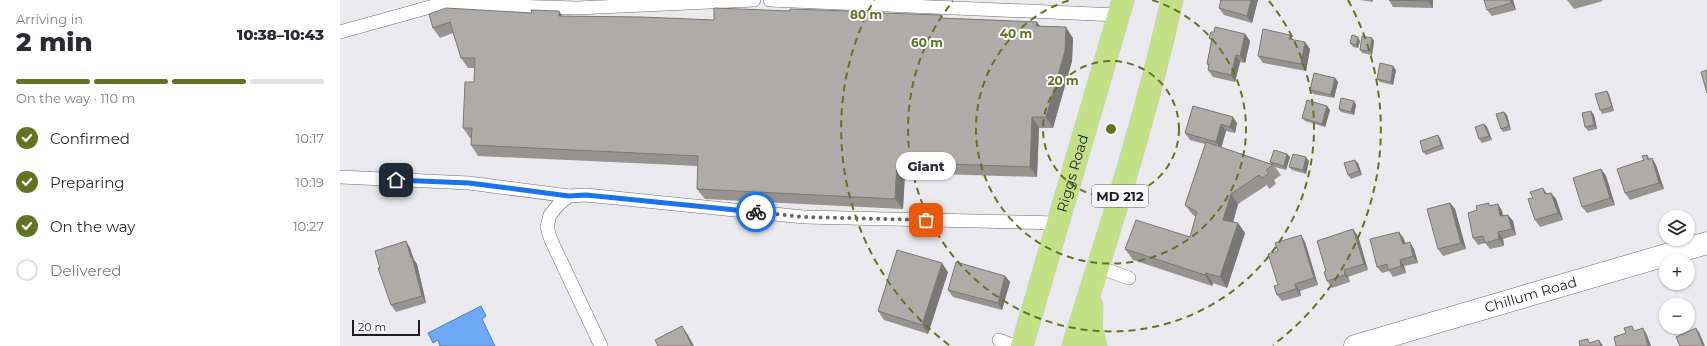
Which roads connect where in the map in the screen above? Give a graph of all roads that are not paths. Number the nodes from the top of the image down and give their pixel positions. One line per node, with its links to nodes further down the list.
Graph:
1 (754, 0): 4 (lane)
2 (770, 0): 5 (lane)
3 (1172, 0): 12 (main road, MD 212)
4 (441, 2): 7 (lane)
5 (1052, 6): 6 (lane)
6 (1121, 8): 10 (main road, Riggs Road)
7 (340, 32)
8 (340, 177): 9 (lane)
9 (569, 196): 10 (lane); 15 (lane)
10 (1059, 223): 17 (main road, Riggs Road)
11 (1707, 243): 20 (street, Chillum Road)
12 (1095, 275): 13 (lane); 18 (main road, MD 212); 19 (main road)
13 (1129, 278)
14 (999, 340): 16 (lane)
15 (602, 346)
16 (1015, 346)
17 (1022, 346)
18 (1073, 346)
19 (1096, 346)
20 (1355, 346)

